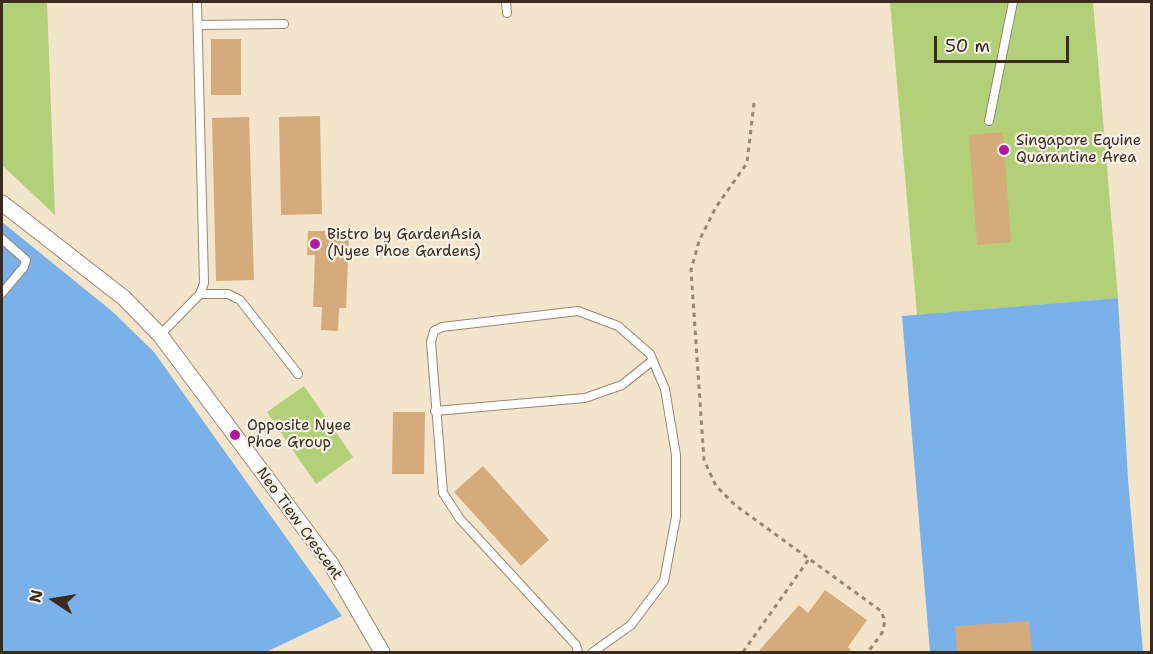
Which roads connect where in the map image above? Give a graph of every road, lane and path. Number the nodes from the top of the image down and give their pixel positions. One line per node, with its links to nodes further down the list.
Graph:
1 (197, 2): 6 (lane)
2 (506, 2): 4 (lane)
3 (1013, 2): 8 (lane)
4 (507, 13)
5 (284, 24): 6 (lane)
6 (198, 25): 12 (lane)
7 (754, 103): 17 (path)
8 (989, 121)
9 (2, 203): 13 (street, Neo Tiew Crescent)
10 (2, 239): 11 (lane)
11 (2, 293)
12 (200, 294): 13 (lane); 15 (lane)
13 (160, 335): 18 (street, Neo Tiew Crescent)
14 (652, 361): 16 (lane); 16 (lane); 20 (lane)
15 (298, 374)
16 (435, 411): 19 (lane)
17 (809, 559): 21 (path); 22 (path)
18 (378, 651)
19 (578, 652)
20 (593, 652)
21 (743, 652)
22 (868, 652)

